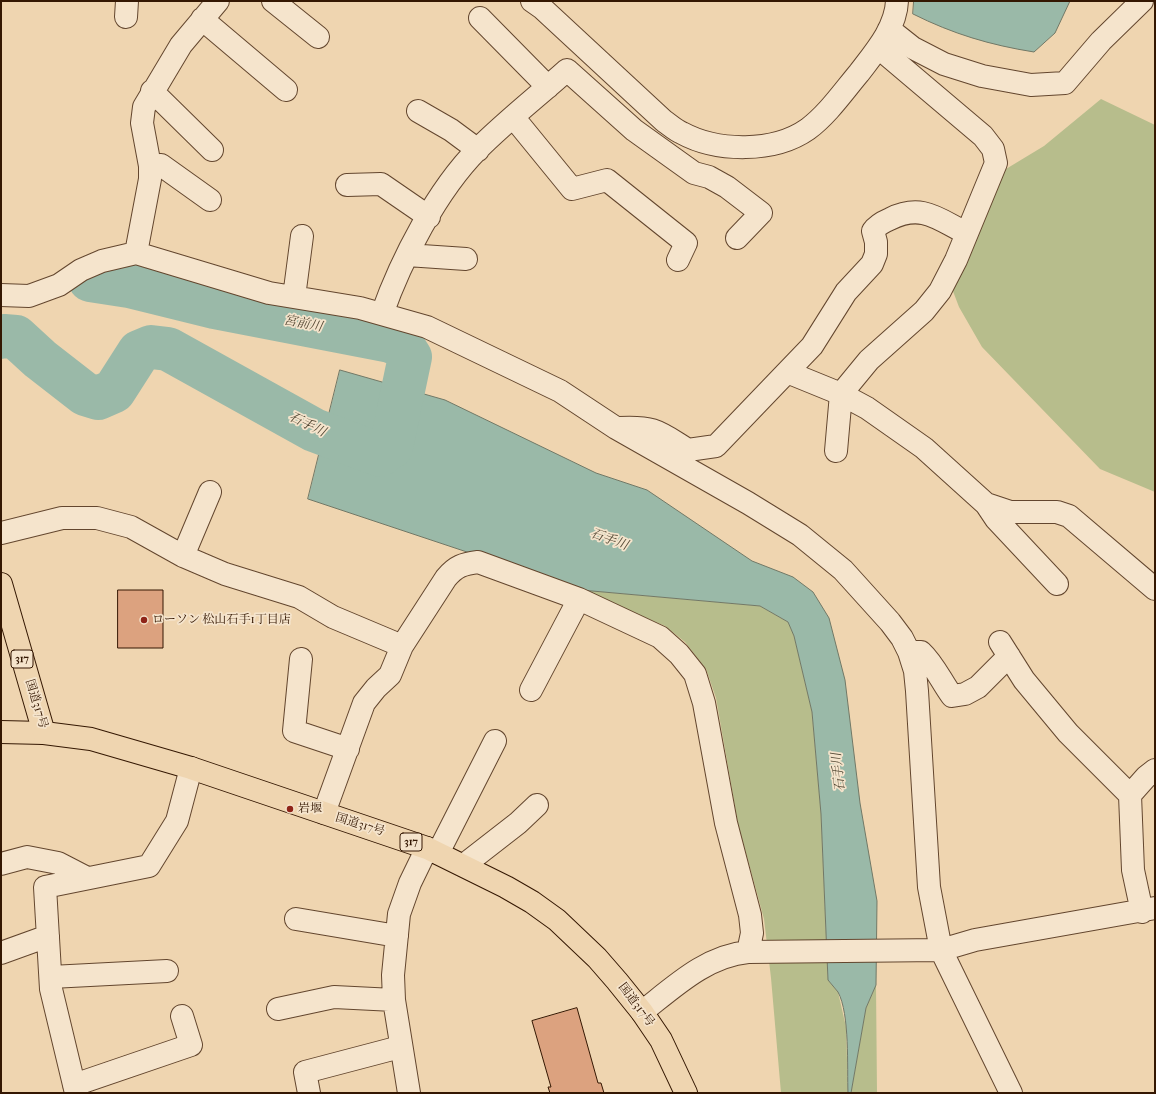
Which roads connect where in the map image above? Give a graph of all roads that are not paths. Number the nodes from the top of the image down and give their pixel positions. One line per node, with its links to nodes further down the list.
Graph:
1 (218, 1): 7 (street)
2 (273, 1): 9 (street)
3 (532, 1): 10 (street)
4 (897, 1): 8 (street)
5 (1142, 1): 8 (street)
6 (480, 18): 11 (street)
7 (202, 19): 12 (street); 13 (street)
8 (889, 29): 10 (street)
9 (318, 37)
10 (879, 48): 22 (street)
11 (548, 88): 15 (street); 24 (street)
12 (286, 90)
13 (152, 91): 16 (street); 18 (street)
14 (418, 111): 17 (street)
15 (514, 118): 17 (street); 28 (street)
16 (212, 150)
17 (478, 150): 21 (street)
18 (150, 166): 20 (street); 25 (street)
19 (347, 185): 21 (street)
20 (210, 200)
21 (429, 217): 26 (street)
22 (966, 233): 32 (street); 33 (street)
23 (302, 236): 30 (street)
24 (737, 238)
25 (136, 253): 29 (street); 30 (street)
26 (407, 255): 27 (street); 31 (street)
27 (466, 259)
28 (678, 260)
29 (1, 295)
30 (294, 297): 31 (street)
31 (382, 314): 34 (street)
32 (787, 372): 33 (street); 34 (street)
33 (841, 394): 35 (street); 37 (street)
34 (616, 428): 45 (street)
35 (836, 452)
36 (210, 492): 39 (street)
37 (986, 504): 41 (street); 42 (street)
38 (1, 533): 39 (street)
39 (183, 556): 44 (street)
40 (1, 584): 49 (main road, 国道317号 / 317)
41 (1057, 584)
42 (1155, 589)
43 (579, 599): 44 (street); 47 (street); 66 (street)
44 (402, 646): 51 (street)
45 (909, 652): 54 (street); 65 (street)
46 (301, 659): 51 (street)
47 (531, 690)
48 (1, 732): 49 (main road)
49 (44, 733): 52 (main road, 国道317号 / 317)
50 (495, 741): 57 (street)
51 (348, 749): 56 (street)
52 (191, 768): 56 (main road, 国道317号 / 317); 60 (street)
53 (1155, 770): 54 (street)
54 (1130, 795): 61 (street)
55 (538, 805): 59 (street)
56 (324, 814): 57 (main road, 国道317号 / 317)
57 (432, 850): 59 (main road, 国道317号 / 317); 64 (street)
58 (1, 864): 60 (street)
59 (464, 865): 72 (main road, 国道317号 / 317)
60 (87, 878): 63 (street)
61 (1149, 910): 65 (street)
62 (296, 919): 64 (street)
63 (48, 936): 67 (street); 69 (street)
64 (397, 936): 70 (street)
65 (941, 950): 66 (street); 79 (street)
66 (753, 952): 72 (street)
67 (1, 953)
68 (167, 971): 69 (street)
69 (51, 977): 75 (street)
70 (394, 1000): 71 (street); 74 (street)
71 (278, 1009)
72 (642, 1012): 78 (main road, 国道317号 / 317)
73 (182, 1016): 75 (street)
74 (400, 1047): 76 (street); 77 (street)
75 (75, 1089)
76 (309, 1093)
77 (409, 1093)
78 (686, 1093)
79 (1011, 1093)

